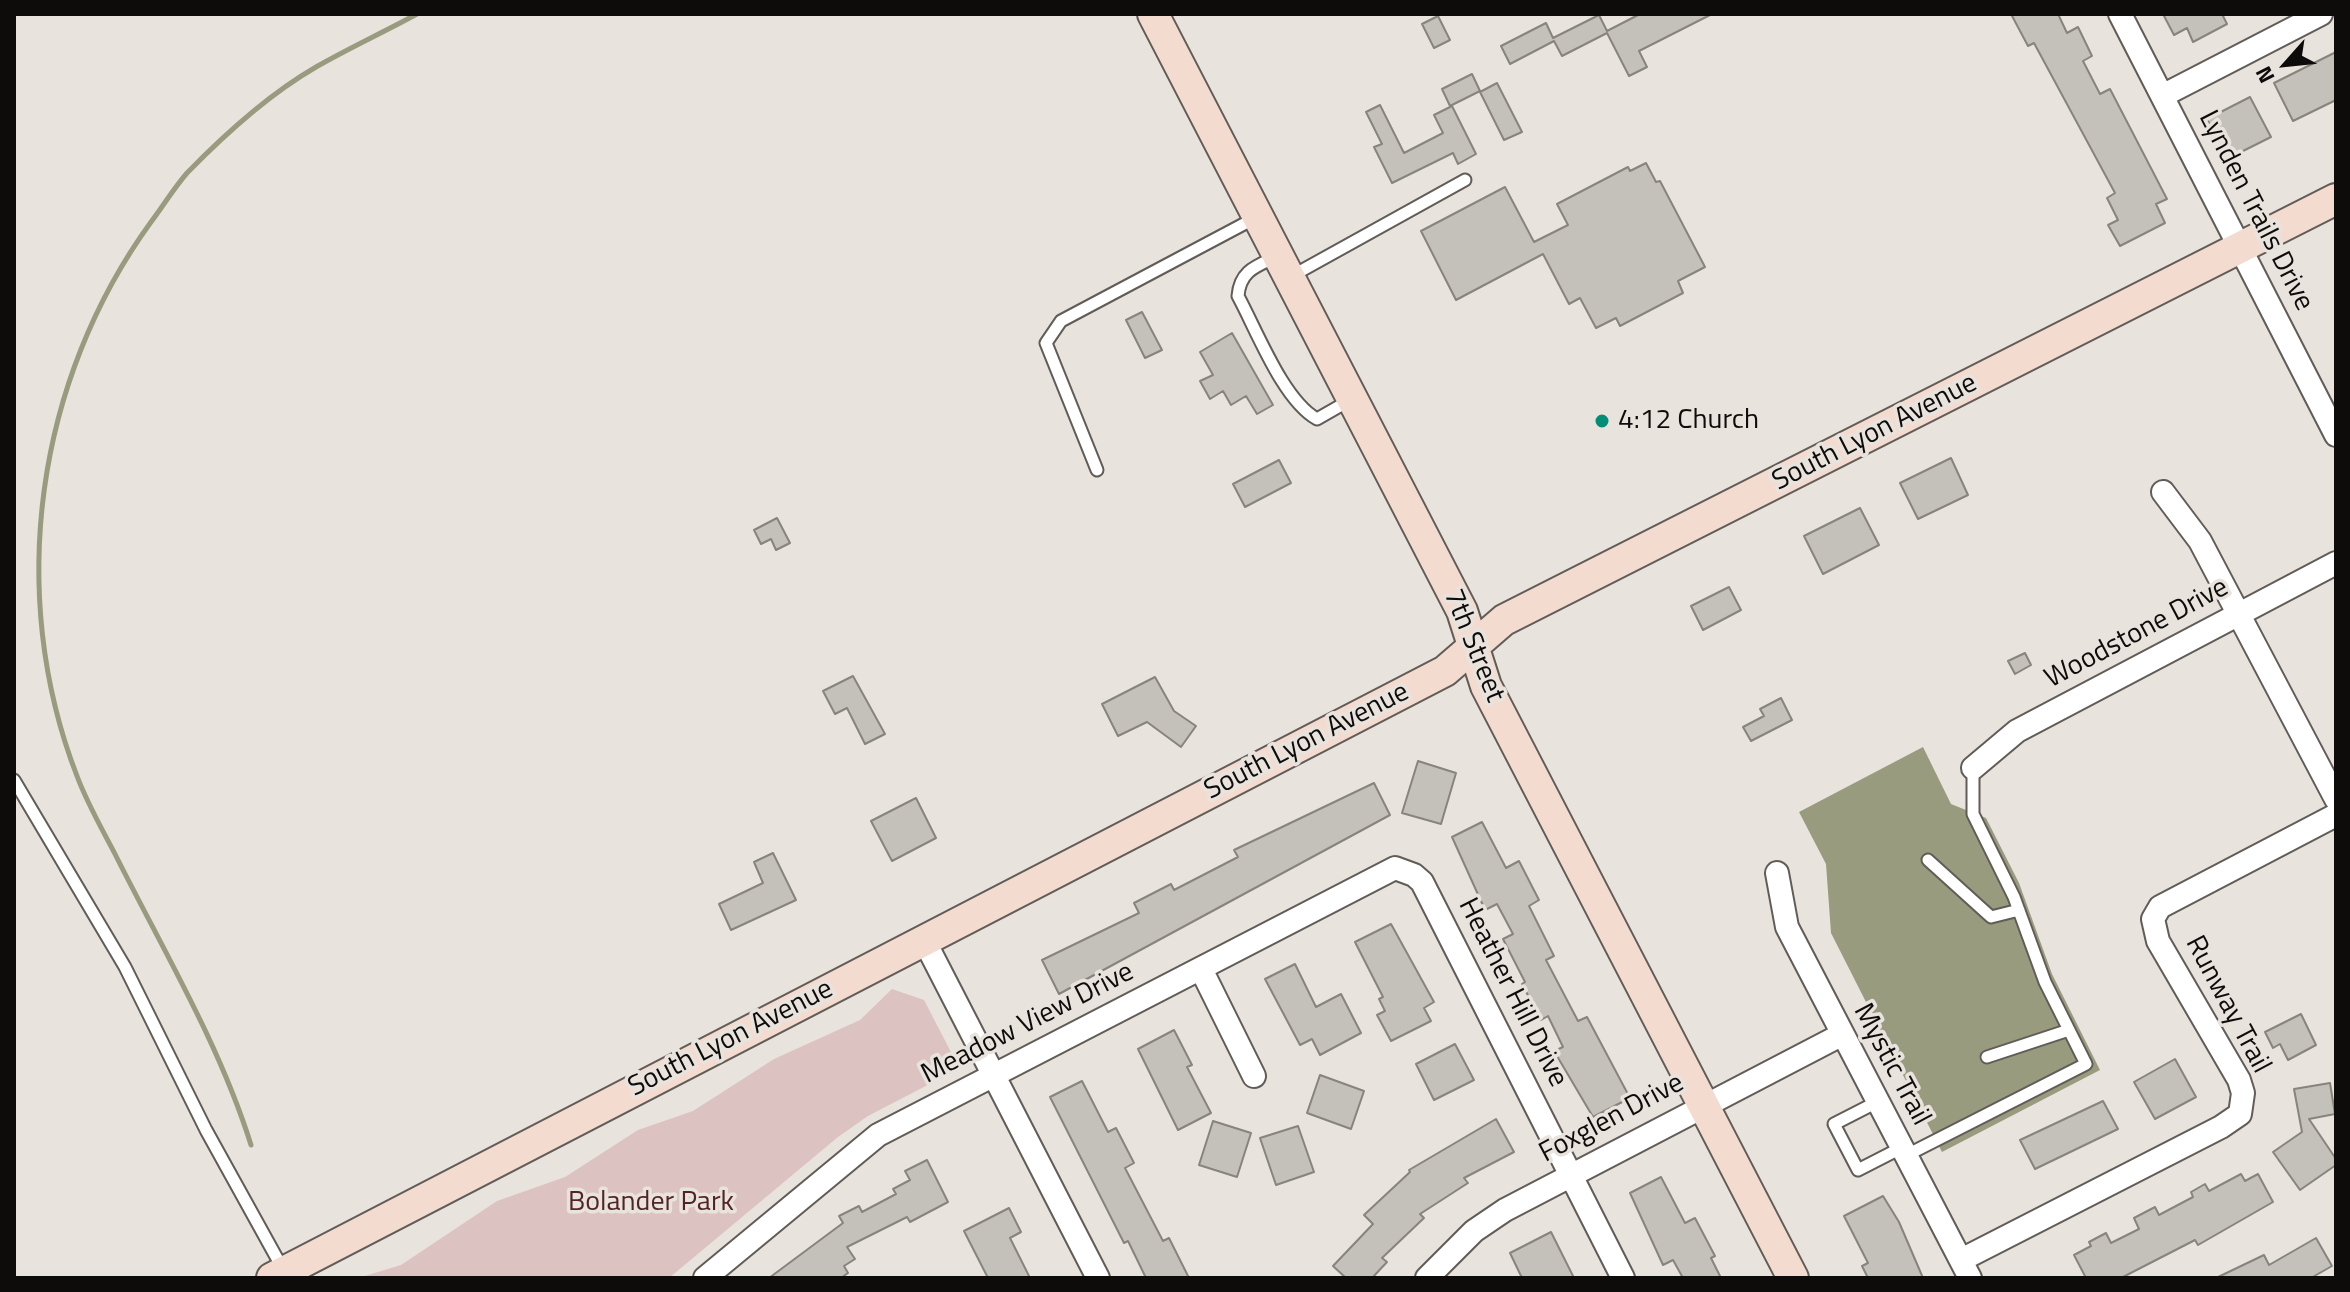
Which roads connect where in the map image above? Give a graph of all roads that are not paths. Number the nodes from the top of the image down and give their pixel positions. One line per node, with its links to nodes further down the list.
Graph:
1 (1153, 14): 7 (street, 7th Street)
2 (2120, 14): 4 (street, Lynden Trails Drive)
3 (2321, 14): 4 (street)
4 (2162, 96): 8 (street, Lynden Trails Drive)
5 (1465, 180): 9 (lane)
6 (2336, 199): 8 (street, South Lyon Avenue)
7 (1258, 217): 9 (street, 7th Street); 12 (lane)
8 (2240, 250): 11 (street, Lynden Trails Drive); 16 (street, South Lyon Avenue)
9 (1284, 267): 10 (street, 7th Street); 10 (lane)
10 (1352, 399): 16 (street, 7th Street)
11 (2336, 435)
12 (1097, 470)
13 (2163, 492): 15 (street)
14 (2336, 563): 15 (street, Woodstone Drive)
15 (2239, 614): 17 (street, Woodstone Drive); 19 (street)
16 (1473, 646): 25 (street, South Lyon Avenue); 33 (street, 7th Street)
17 (1973, 768): 24 (lane)
18 (14, 780): 37 (lane)
19 (2336, 799)
20 (2336, 815): 36 (street, Runway Trail)
21 (1928, 860): 24 (lane)
22 (1405, 870): 26 (street, Meadow View Drive); 35 (street, Heather Hill Drive)
23 (1777, 873): 28 (street, Mystic Trail)
24 (2019, 910): 27 (lane)
25 (924, 940): 30 (street); 37 (street, South Lyon Avenue)
26 (1201, 969): 30 (street, Meadow View Drive); 31 (street)
27 (2069, 1030): 29 (lane); 34 (lane)
28 (1841, 1035): 32 (street, Mystic Trail); 33 (street, Foxglen Drive)
29 (1987, 1057)
30 (993, 1075): 38 (street, Meadow View Drive); 39 (street)
31 (1254, 1076)
32 (1877, 1102): 34 (street, Mystic Trail); 34 (lane)
33 (1704, 1105): 35 (street, Foxglen Drive); 42 (street, 7th Street)
34 (1903, 1152): 36 (street, Mystic Trail)
35 (1570, 1175): 40 (street, Foxglen Drive); 41 (street, Heather Hill Drive)
36 (1965, 1269)
37 (278, 1275)
38 (705, 1278)
39 (1098, 1278)
40 (1427, 1278)
41 (1623, 1278)
42 (1793, 1278)

